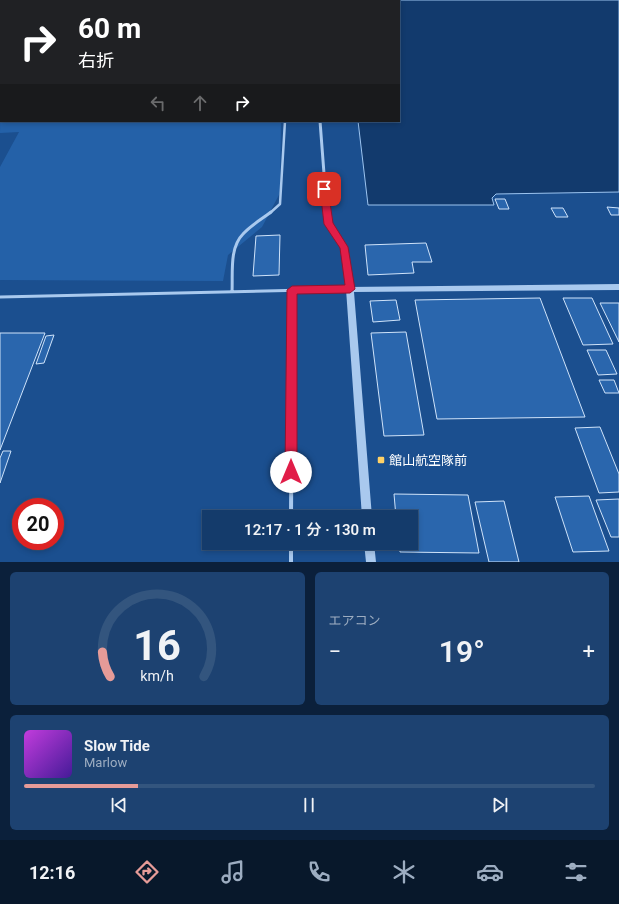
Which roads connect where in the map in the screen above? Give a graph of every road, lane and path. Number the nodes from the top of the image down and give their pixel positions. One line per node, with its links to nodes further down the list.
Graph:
1 (285, 122): 6 (lane)
2 (320, 122): 4 (street)
3 (619, 287): 4 (street)
4 (350, 289): 5 (lane); 9 (street)
5 (292, 290): 6 (lane); 8 (lane)
6 (232, 292): 7 (lane)
7 (0, 297)
8 (291, 510)
9 (366, 510)
10 (291, 550): 12 (lane)
11 (370, 550): 13 (street)
12 (290, 562)
13 (371, 562)

